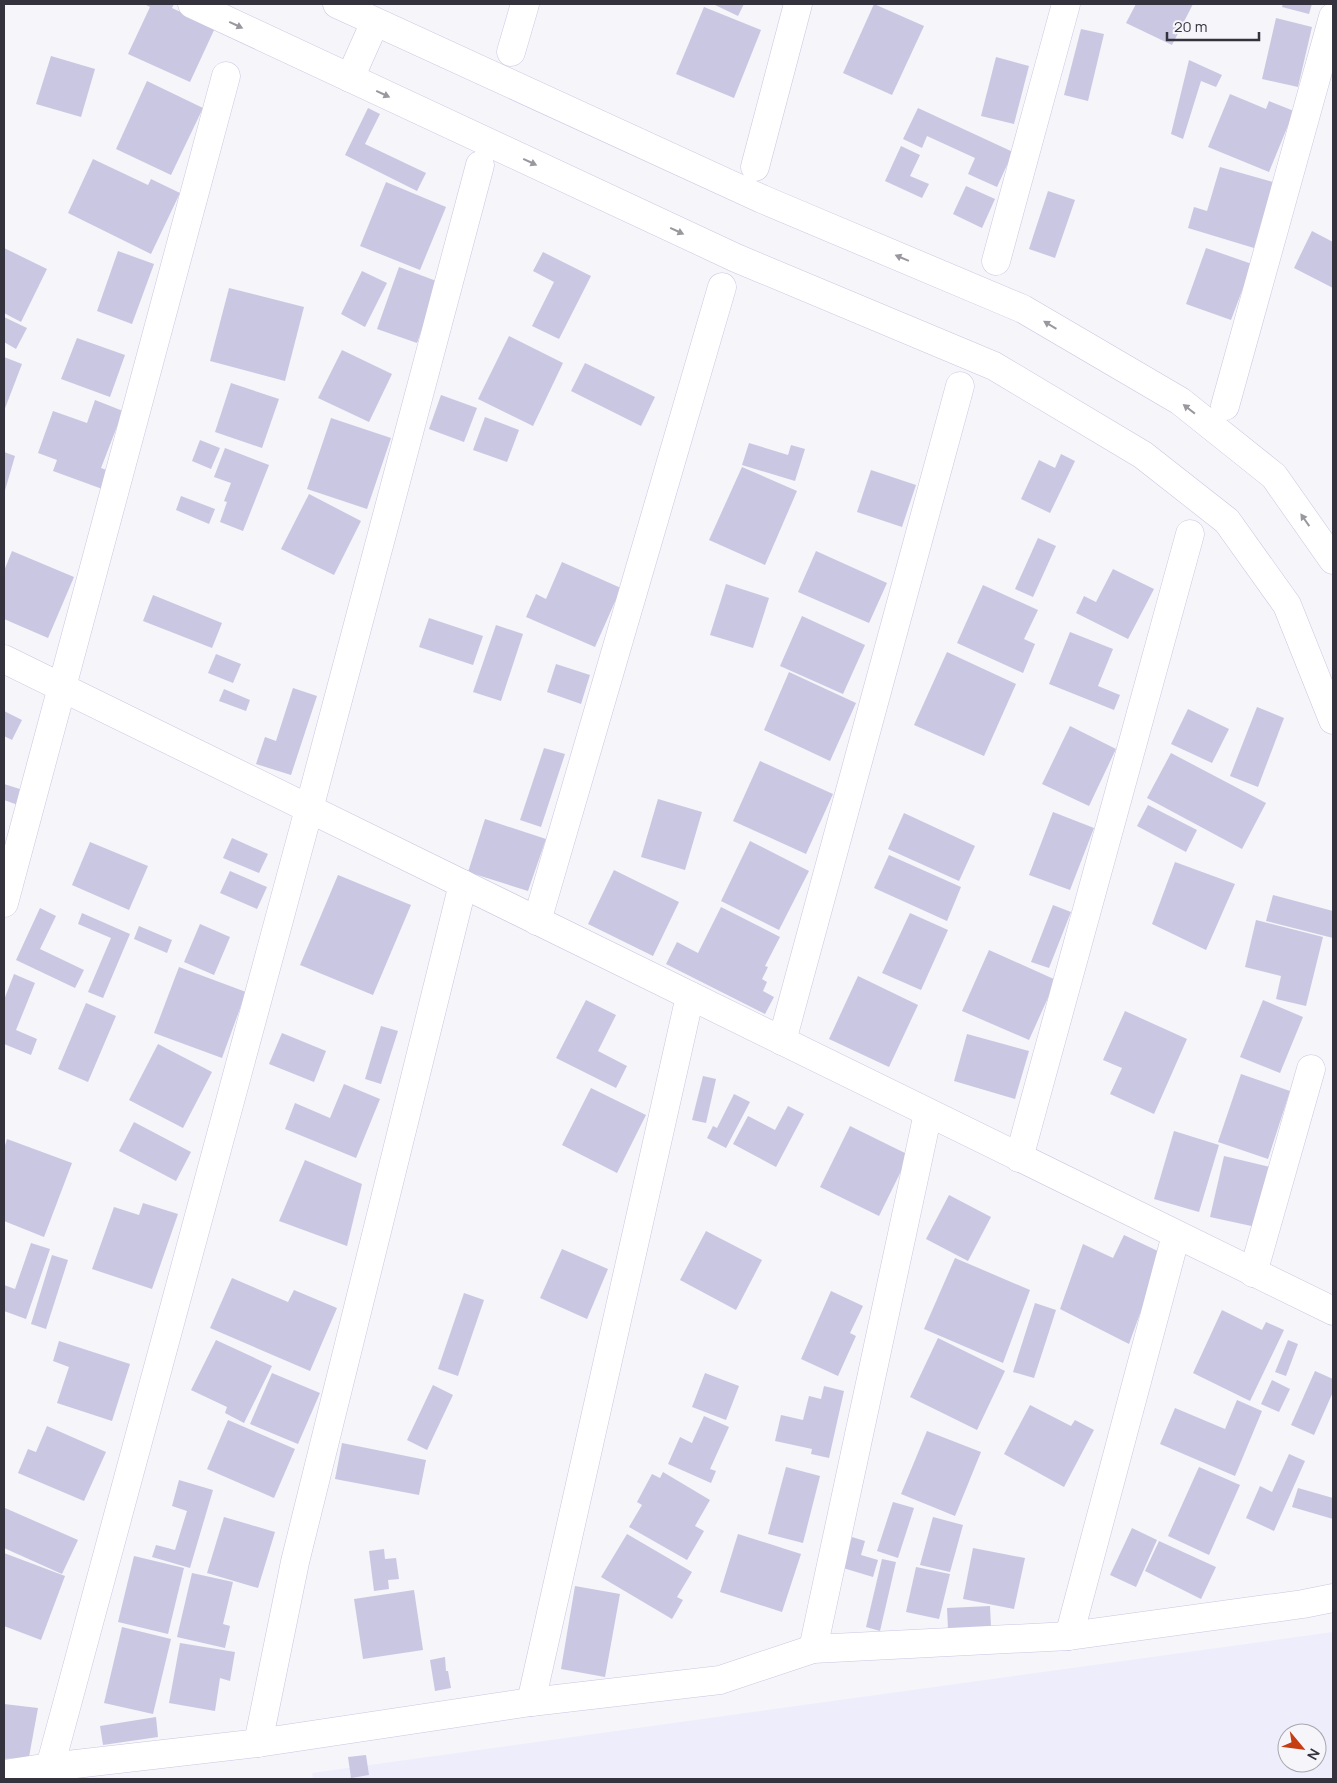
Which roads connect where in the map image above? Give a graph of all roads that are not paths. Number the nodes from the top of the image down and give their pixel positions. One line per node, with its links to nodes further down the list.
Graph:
1 (192, 4): 10 (street, one-way to 10)
2 (337, 4): 7 (street)
3 (525, 4): 8 (street)
4 (798, 4): 12 (street)
5 (1066, 4): 13 (street)
6 (1333, 17): 16 (street)
7 (375, 22): 10 (street); 18 (street, one-way to 7)
8 (512, 52)
9 (226, 76): 20 (street)
10 (350, 78): 21 (street, one-way to 21)
11 (480, 165): 22 (street)
12 (755, 167)
13 (996, 261)
14 (722, 287): 25 (street)
15 (960, 386): 27 (street)
16 (1225, 406)
17 (1190, 534): 30 (street)
18 (1333, 560)
19 (4, 659): 20 (street)
20 (63, 688): 22 (street); 24 (street)
21 (1333, 720)
22 (309, 809): 23 (street); 39 (street)
23 (463, 884): 25 (street); 38 (street)
24 (4, 903)
25 (536, 921): 26 (street)
26 (690, 996): 27 (street); 37 (street)
27 (782, 1041): 29 (street)
28 (1311, 1069): 32 (street)
29 (928, 1113): 30 (street); 36 (street)
30 (1019, 1158): 31 (street)
31 (1176, 1235): 32 (street); 35 (street)
32 (1254, 1273): 33 (street)
33 (1333, 1312)
34 (1333, 1598): 35 (street)
35 (1070, 1636): 36 (street)
36 (813, 1649): 37 (street)
37 (531, 1702): 38 (street)
38 (258, 1743): 39 (street)
39 (50, 1766): 40 (street)
40 (4, 1774)

